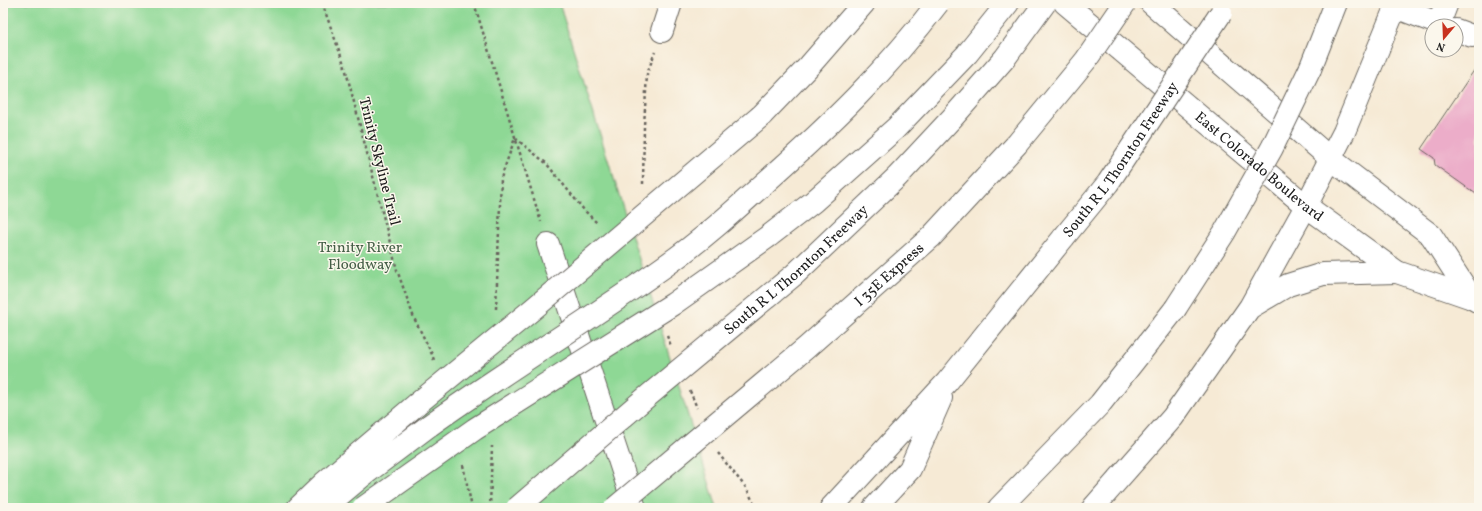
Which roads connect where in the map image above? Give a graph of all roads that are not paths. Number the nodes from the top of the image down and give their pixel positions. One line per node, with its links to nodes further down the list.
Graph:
1 (672, 3): 15 (main road)
2 (864, 3): 24 (main road, bridge)
3 (938, 3): 25 (main road, bridge)
4 (1008, 3): 26 (main road, bridge)
5 (1045, 3): 27 (main road, South R L Thornton Freeway, bridge)
6 (1065, 3): 17 (main road, East Colorado Boulevard)
7 (1125, 3): 28 (main road, I 35E Express, bridge)
8 (1151, 3): 16 (main road, East Colorado Boulevard)
9 (1336, 3): 31 (main road, bridge)
10 (1447, 3): 14 (main road)
11 (1396, 5): 13 (main road); 16 (main road)
12 (1223, 8): 22 (main road, South R L Thornton Freeway, bridge)
13 (1427, 18)
14 (1450, 18)
15 (662, 30)
16 (1331, 159): 17 (main road); 20 (main road, East Colorado Boulevard)
17 (1306, 206): 19 (main road, East Colorado Boulevard); 21 (main road)
18 (548, 244): 29 (main road)
19 (1398, 272): 20 (main road, East Colorado Boulevard); 21 (main road)
20 (1476, 300)
21 (1250, 307): 32 (main road)
22 (947, 382): 23 (main road); 30 (main road, South R L Thornton Freeway)
23 (879, 502)
24 (298, 508)
25 (324, 508)
26 (363, 508)
27 (517, 508)
28 (615, 508)
29 (635, 508)
30 (831, 508)
31 (999, 508)
32 (1093, 508)

